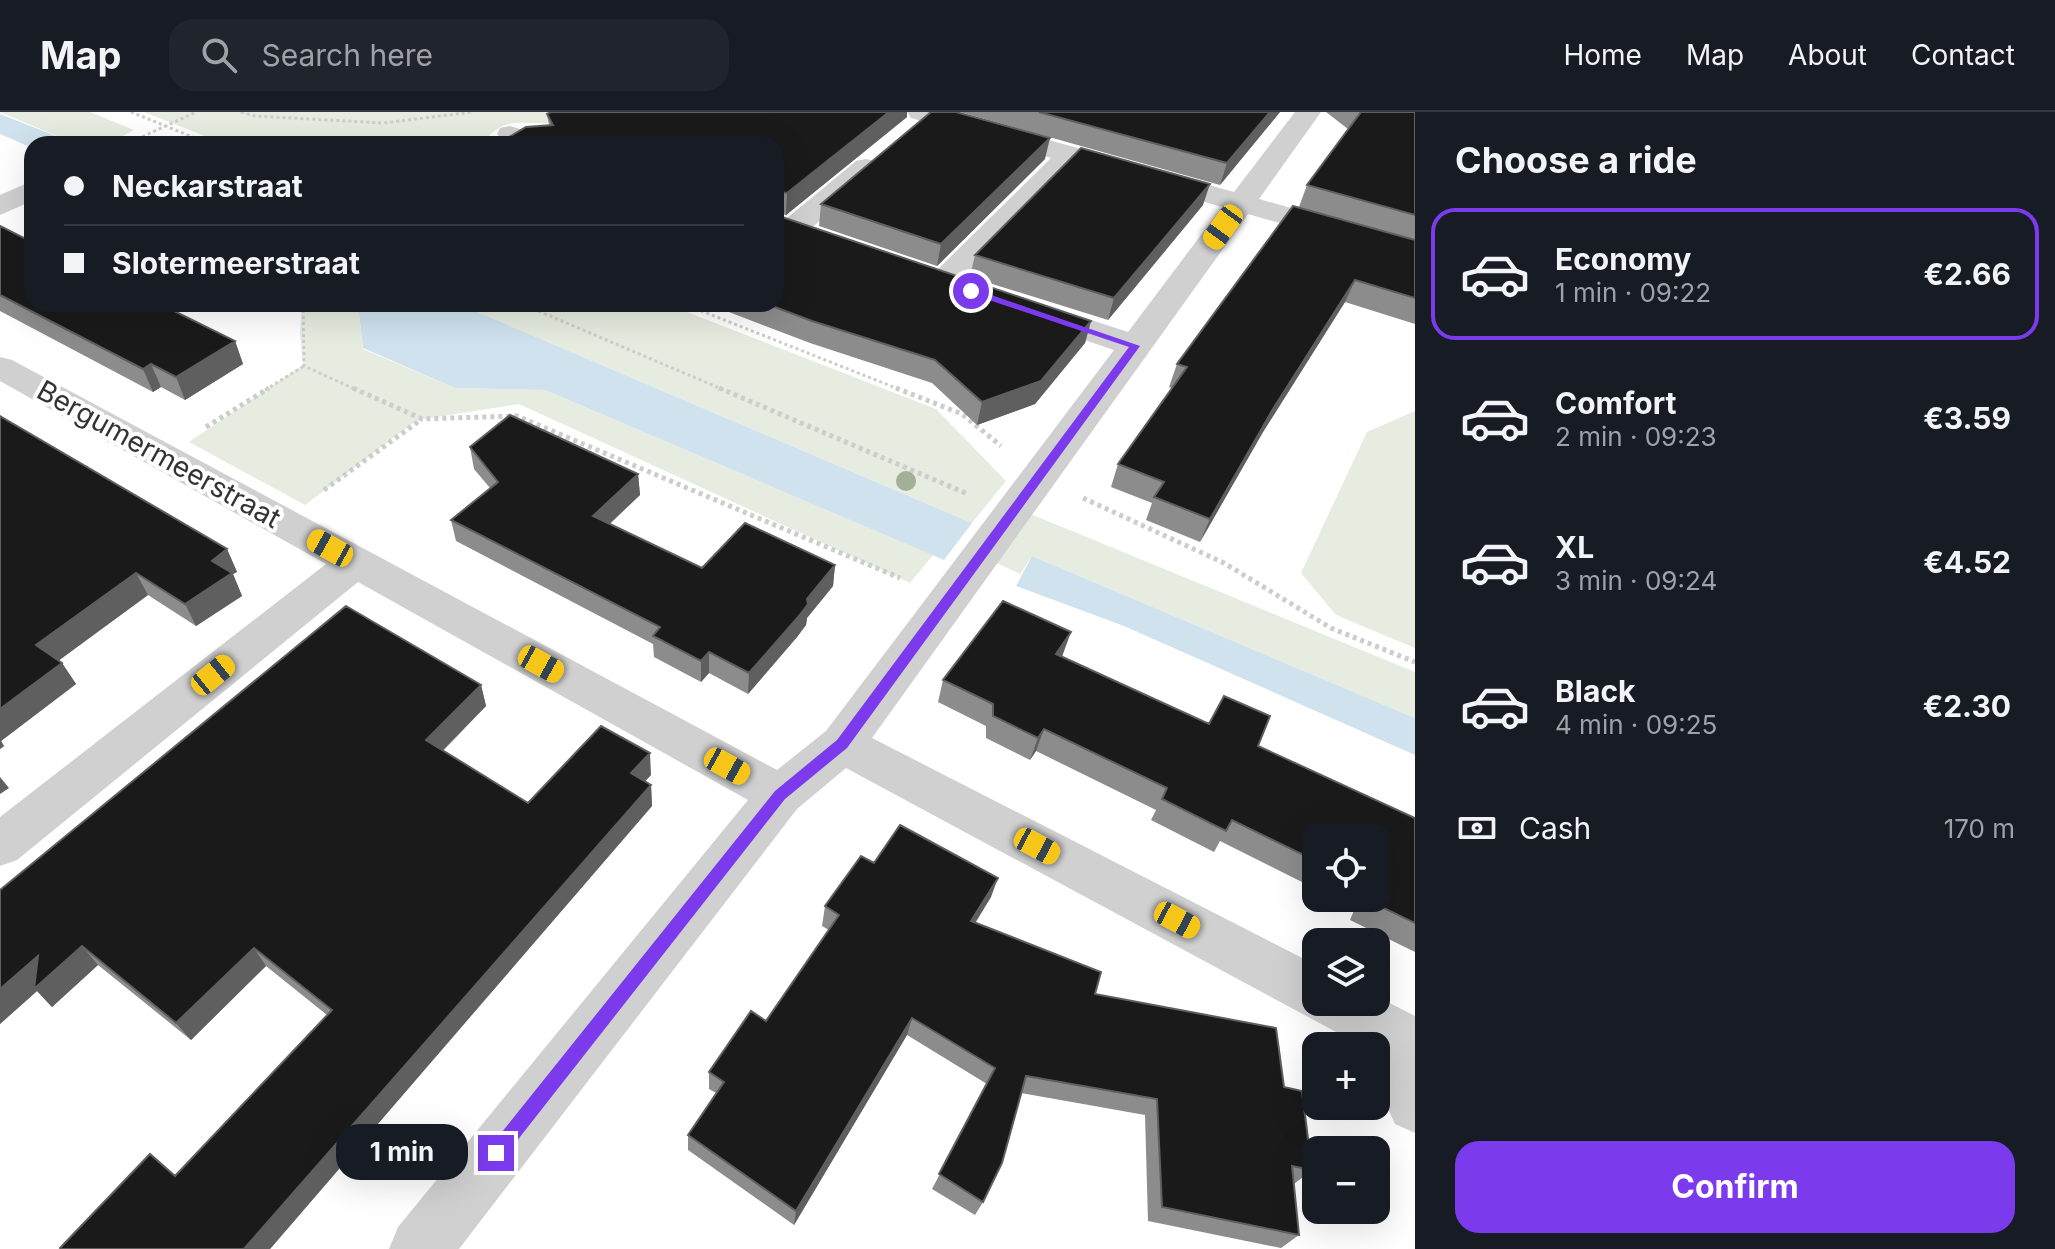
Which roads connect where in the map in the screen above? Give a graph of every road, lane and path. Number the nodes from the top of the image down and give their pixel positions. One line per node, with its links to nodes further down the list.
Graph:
1 (131, 112): 7 (path)
2 (196, 112): 7 (path)
3 (241, 112): 4 (path)
4 (474, 112)
5 (1308, 112): 15 (street)
6 (923, 118): 13 (street)
7 (165, 125): 9 (path); 10 (path)
8 (510, 134): 11 (street)
9 (142, 136)
10 (191, 136)
11 (516, 136)
12 (884, 153): 17 (street)
13 (1070, 154): 15 (street); 21 (street)
14 (24, 194): 16 (street)
15 (1241, 203): 18 (street); 21 (street)
16 (0, 206)
17 (795, 231)
18 (1415, 253)
19 (303, 312): 22 (path)
20 (541, 312): 26 (path)
21 (1135, 346): 26 (street)
22 (304, 366): 24 (path); 25 (path)
23 (0, 367): 25 (street, Bergumermeerstraat)
24 (422, 419): 27 (path); 29 (path)
25 (160, 455): 27 (street, Bergumermeerstraat)
26 (1013, 513): 29 (street)
27 (281, 521): 28 (street, Bergumermeerstraat)
28 (355, 562): 31 (street, Bergumermeerstraat); 32 (street)
29 (950, 599): 30 (street)
30 (842, 744): 31 (street); 33 (street)
31 (780, 795): 37 (street)
32 (0, 845)
33 (1302, 986)
34 (1360, 1016): 35 (street)
35 (1409, 1042): 36 (street)
36 (1415, 1104)
37 (420, 1249)

